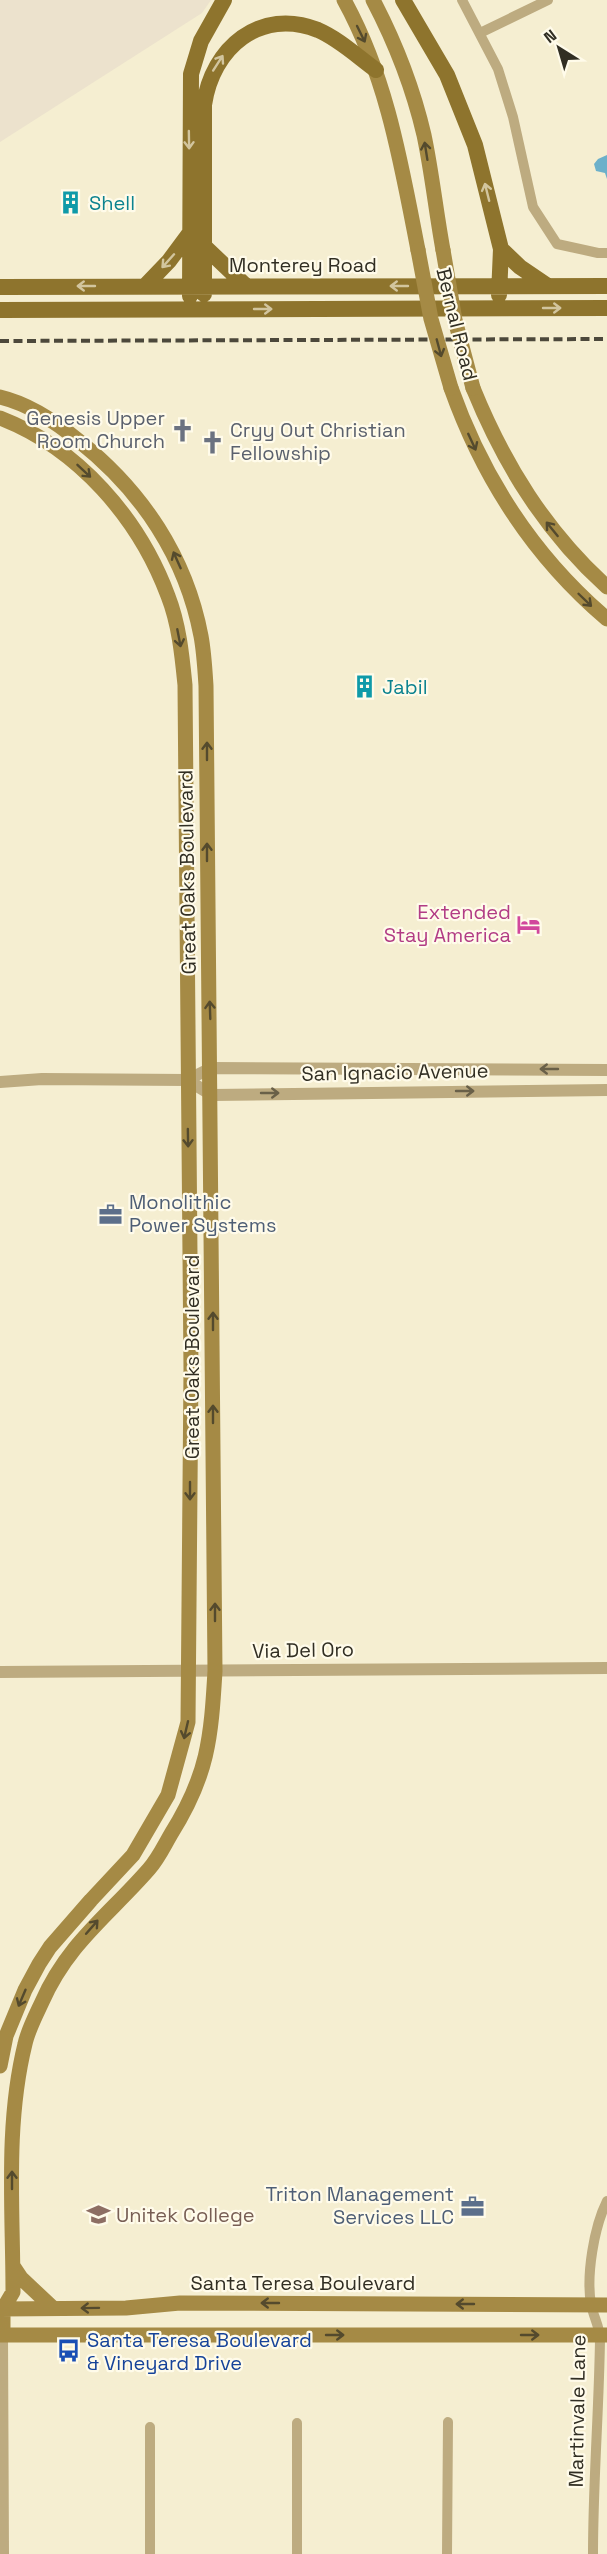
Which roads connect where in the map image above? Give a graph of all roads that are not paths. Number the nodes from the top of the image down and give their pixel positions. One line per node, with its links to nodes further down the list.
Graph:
1 (224, 0): 9 (main road, one-way to 9)
2 (344, 0): 8 (main road, Bernal Road, one-way to 8)
3 (373, 0): 26 (main road, Bernal Road, one-way to 3, bridge)
4 (403, 0): 11 (main road, one-way to 4)
5 (462, 0): 7 (street)
6 (548, 0): 7 (street)
7 (480, 33): 12 (street)
8 (376, 70): 10 (main road, one-way to 8); 27 (main road, Bernal Road, one-way to 27, bridge)
9 (189, 234): 13 (main road, one-way to 13); 14 (main road)
10 (204, 246): 14 (main road); 15 (main road)
11 (501, 249): 16 (main road); 17 (main road)
12 (607, 253)
13 (145, 286): 14 (main road, Monterey Road); 19 (main road, Monterey Road, one-way to 19)
14 (197, 286): 15 (main road, Monterey Road); 22 (main road)
15 (246, 286): 16 (main road, Monterey Road, one-way to 15)
16 (500, 286): 17 (main road, Monterey Road); 20 (main road)
17 (548, 286): 18 (main road, Monterey Road)
18 (607, 286)
19 (0, 287)
20 (498, 308): 21 (main road, one-way to 21); 22 (main road, one-way to 20)
21 (607, 308)
22 (197, 309): 23 (main road)
23 (0, 310)
24 (0, 397): 29 (main road, Great Oaks Boulevard, one-way to 24)
25 (0, 418): 28 (main road, Great Oaks Boulevard, one-way to 28)
26 (607, 587)
27 (607, 619)
28 (186, 809): 29 (main road); 32 (main road, Great Oaks Boulevard)
29 (207, 809): 30 (main road, Great Oaks Boulevard, one-way to 29)
30 (212, 1068): 31 (street, San Ignacio Avenue, one-way to 30); 32 (street, San Ignacio Avenue); 35 (main road, Great Oaks Boulevard)
31 (607, 1070)
32 (187, 1080): 33 (street, San Ignacio Avenue); 35 (street); 36 (main road, Great Oaks Boulevard, one-way to 36)
33 (0, 1082)
34 (607, 1090): 35 (street, San Ignacio Avenue, one-way to 34)
35 (212, 1095): 37 (main road, Great Oaks Boulevard, one-way to 35)
36 (191, 1370): 37 (main road); 41 (main road, Great Oaks Boulevard, one-way to 41)
37 (213, 1379): 39 (main road, Great Oaks Boulevard, one-way to 37)
38 (607, 1668): 39 (street, Via Del Oro)
39 (215, 1671): 41 (street, Via Del Oro); 44 (main road, Great Oaks Boulevard, one-way to 39)
40 (0, 1672): 41 (street, Via Del Oro)
41 (190, 1672): 42 (main road, Great Oaks Boulevard, one-way to 42)
42 (0, 2066)
43 (607, 2201): 45 (street, Martinvale Lane)
44 (13, 2266): 46 (main road, Great Oaks Boulevard); 47 (main road)
45 (599, 2305): 47 (main road, Santa Teresa Boulevard, one-way to 47); 49 (street, Martinvale Lane)
46 (1, 2307): 47 (main road, Santa Teresa Boulevard); 48 (main road, Great Oaks Boulevard)
47 (54, 2309)
48 (2, 2335): 49 (main road, one-way to 49); 53 (street)
49 (604, 2335): 57 (street, Martinvale Lane)
50 (448, 2422): 56 (street)
51 (297, 2423): 55 (street)
52 (150, 2427): 54 (street)
53 (4, 2554)
54 (150, 2554)
55 (297, 2554)
56 (447, 2554)
57 (593, 2554)

